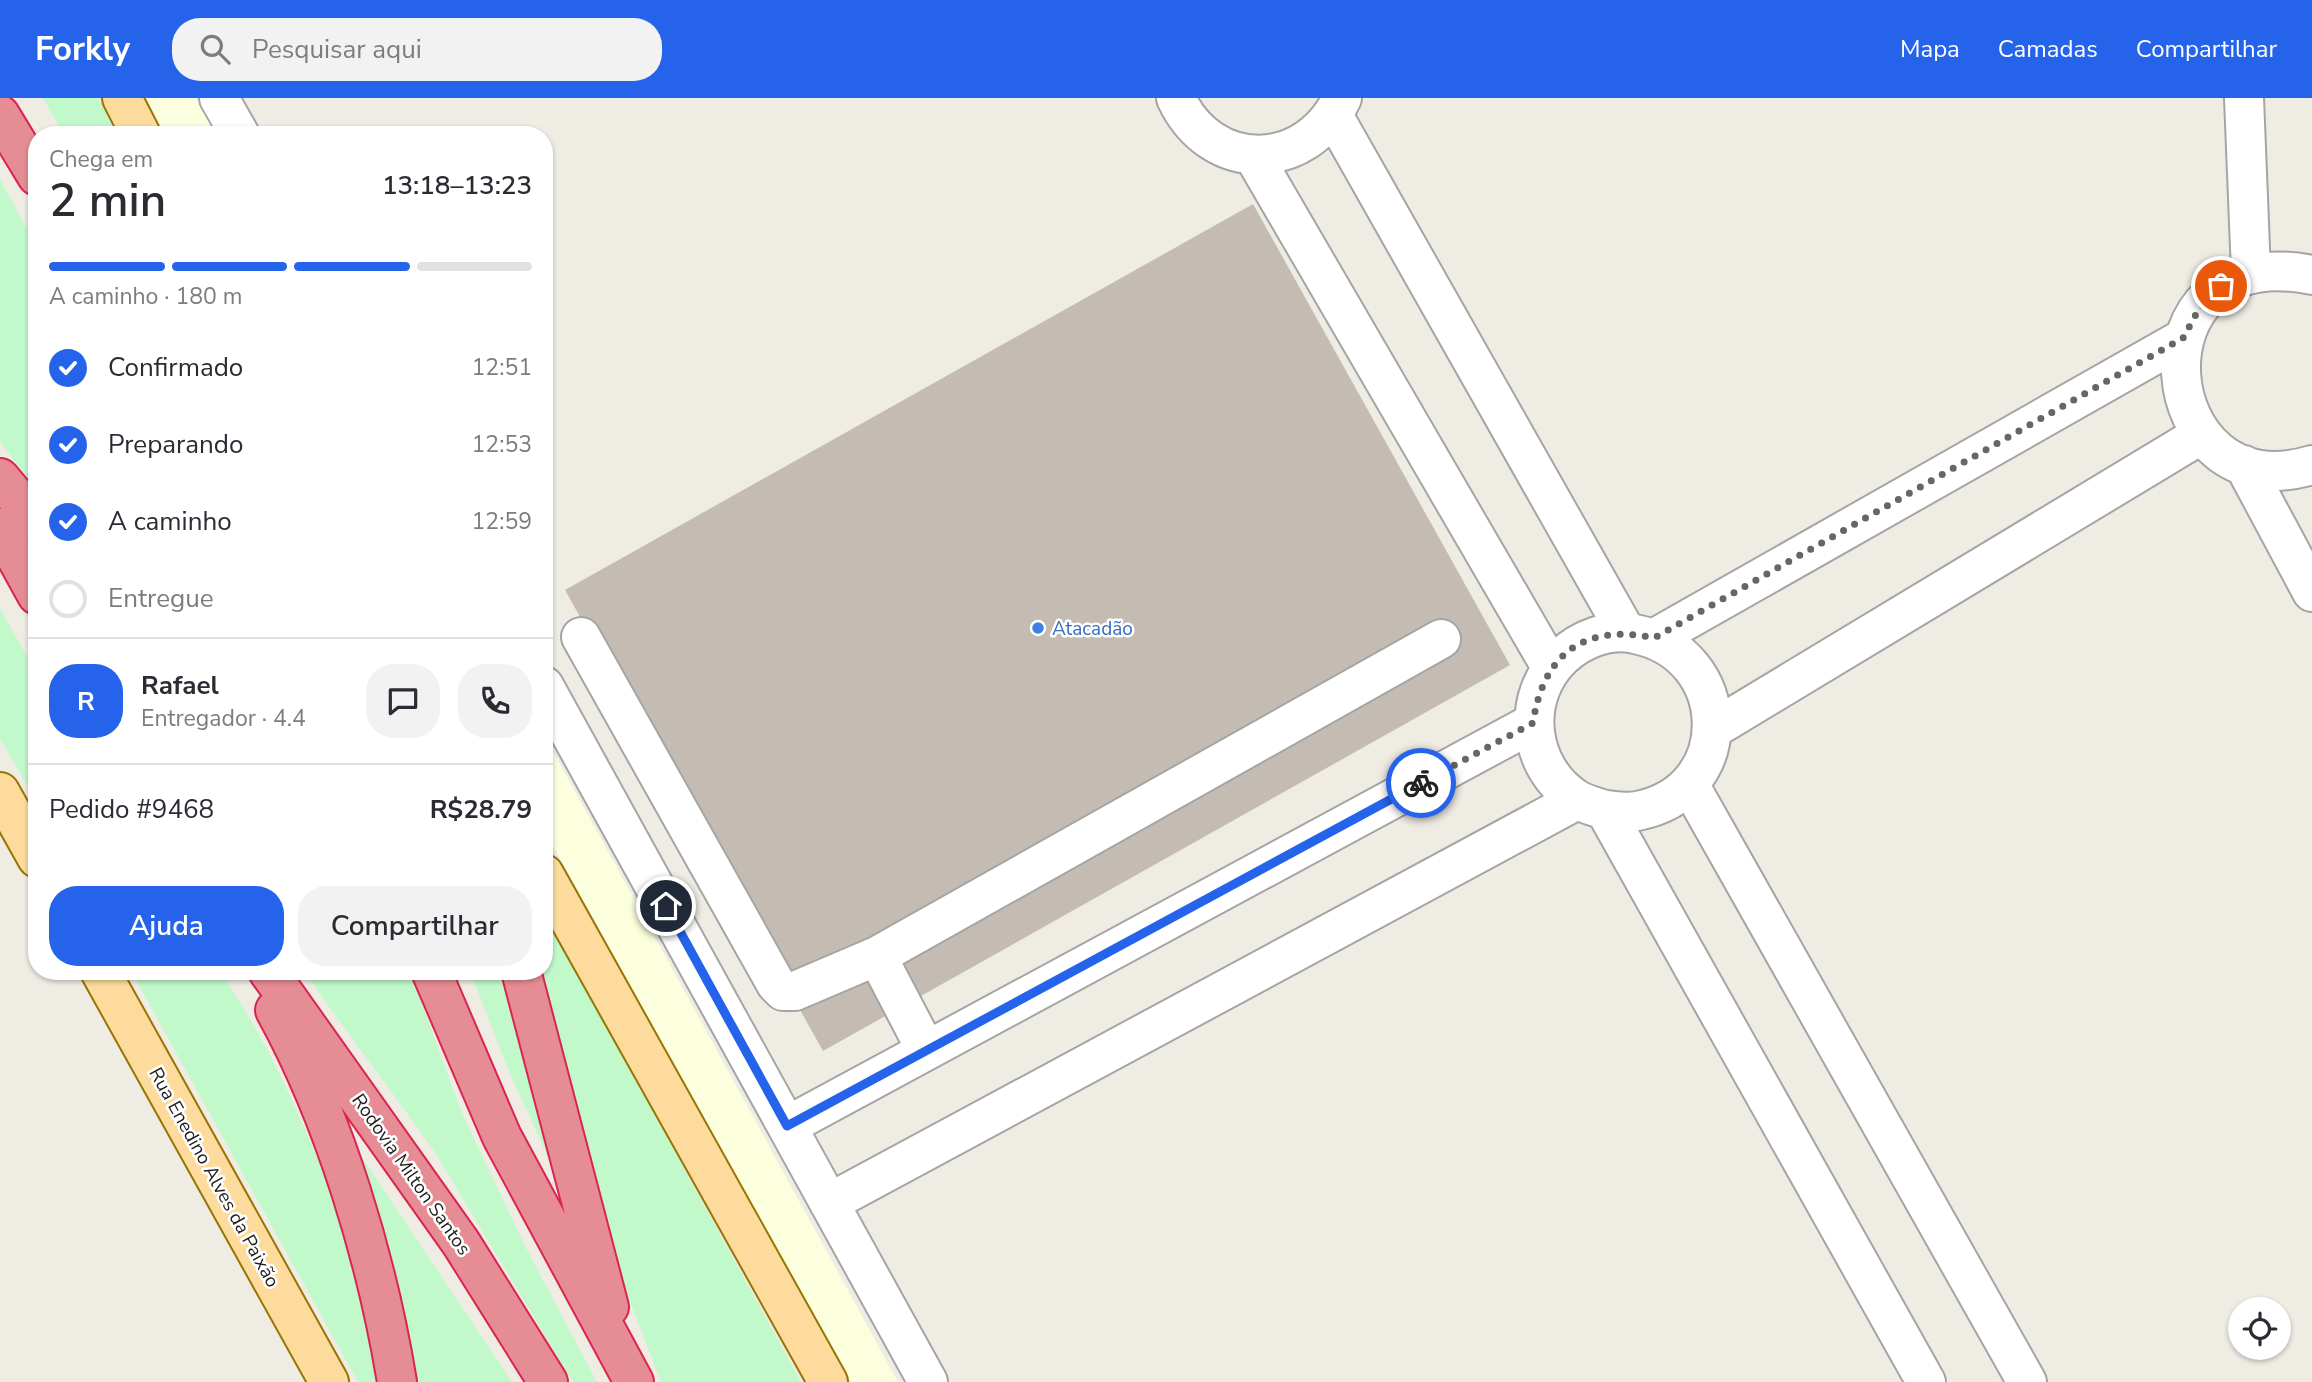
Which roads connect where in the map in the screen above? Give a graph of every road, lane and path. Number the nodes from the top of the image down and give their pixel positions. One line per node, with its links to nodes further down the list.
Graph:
1 (122, 98): 7 (main road)
2 (219, 98): 8 (street)
3 (1176, 98): 9 (street)
4 (2244, 98): 11 (street)
5 (1338, 107): 9 (street); 22 (street)
6 (0, 114): 10 (highway)
7 (136, 126)
8 (235, 126)
9 (1253, 155): 25 (street)
10 (28, 161)
11 (2250, 273): 12 (street); 13 (street)
12 (2312, 275)
13 (2183, 338): 14 (street); 22 (street)
14 (2202, 434): 15 (street); 28 (street)
15 (2244, 464): 16 (street); 21 (street)
16 (2312, 465)
17 (0, 478): 18 (highway)
18 (28, 512)
19 (0, 528): 20 (highway)
20 (28, 579)
21 (2312, 592)
22 (1640, 635): 25 (street); 28 (street)
23 (581, 637): 34 (street)
24 (1441, 639): 34 (street)
25 (1551, 667): 27 (street)
26 (553, 702): 41 (street)
27 (1533, 723): 31 (street); 40 (street)
28 (1713, 729): 29 (street)
29 (1689, 784): 31 (street); 50 (street)
30 (0, 792): 32 (main road)
31 (1591, 805): 42 (street); 49 (street)
32 (28, 842)
33 (553, 889): 47 (main road)
34 (877, 956): 40 (street)
35 (105, 980): 44 (main road, Rua Enedino Alves da Paixão)
36 (258, 980): 45 (highway)
37 (274, 980): 46 (highway, Rodovia Milton Santos)
38 (435, 980): 43 (highway)
39 (523, 980): 43 (highway)
40 (926, 1051): 41 (street)
41 (787, 1126): 42 (street)
42 (829, 1203): 48 (street)
43 (627, 1369)
44 (329, 1382)
45 (397, 1382)
46 (548, 1382)
47 (828, 1382)
48 (928, 1382)
49 (1926, 1382)
50 (2027, 1382)

